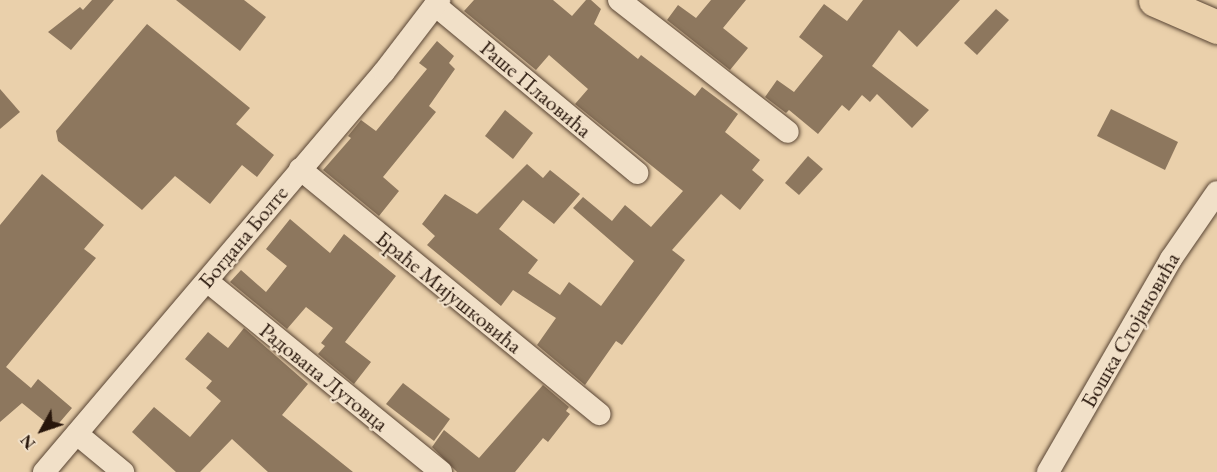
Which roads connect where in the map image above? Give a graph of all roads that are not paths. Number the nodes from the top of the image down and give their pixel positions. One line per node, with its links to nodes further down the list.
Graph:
1 (619, 0): 5 (street)
2 (1155, 0): 4 (main road)
3 (437, 2): 6 (street, Богдана Болте); 7 (street, Раше Плаовића)
4 (1217, 27)
5 (788, 132)
6 (300, 169): 9 (street, Богдана Болте); 10 (street, Браће Мијушковића)
7 (637, 173)
8 (1217, 192): 15 (street, Бошка Стојановића)
9 (207, 281): 11 (street, Богдана Болте); 14 (street, Радована Лутовца)
10 (599, 414)
11 (77, 434): 12 (street, Богдана Болте); 13 (street)
12 (44, 472)
13 (123, 472)
14 (441, 472)
15 (1048, 472)

